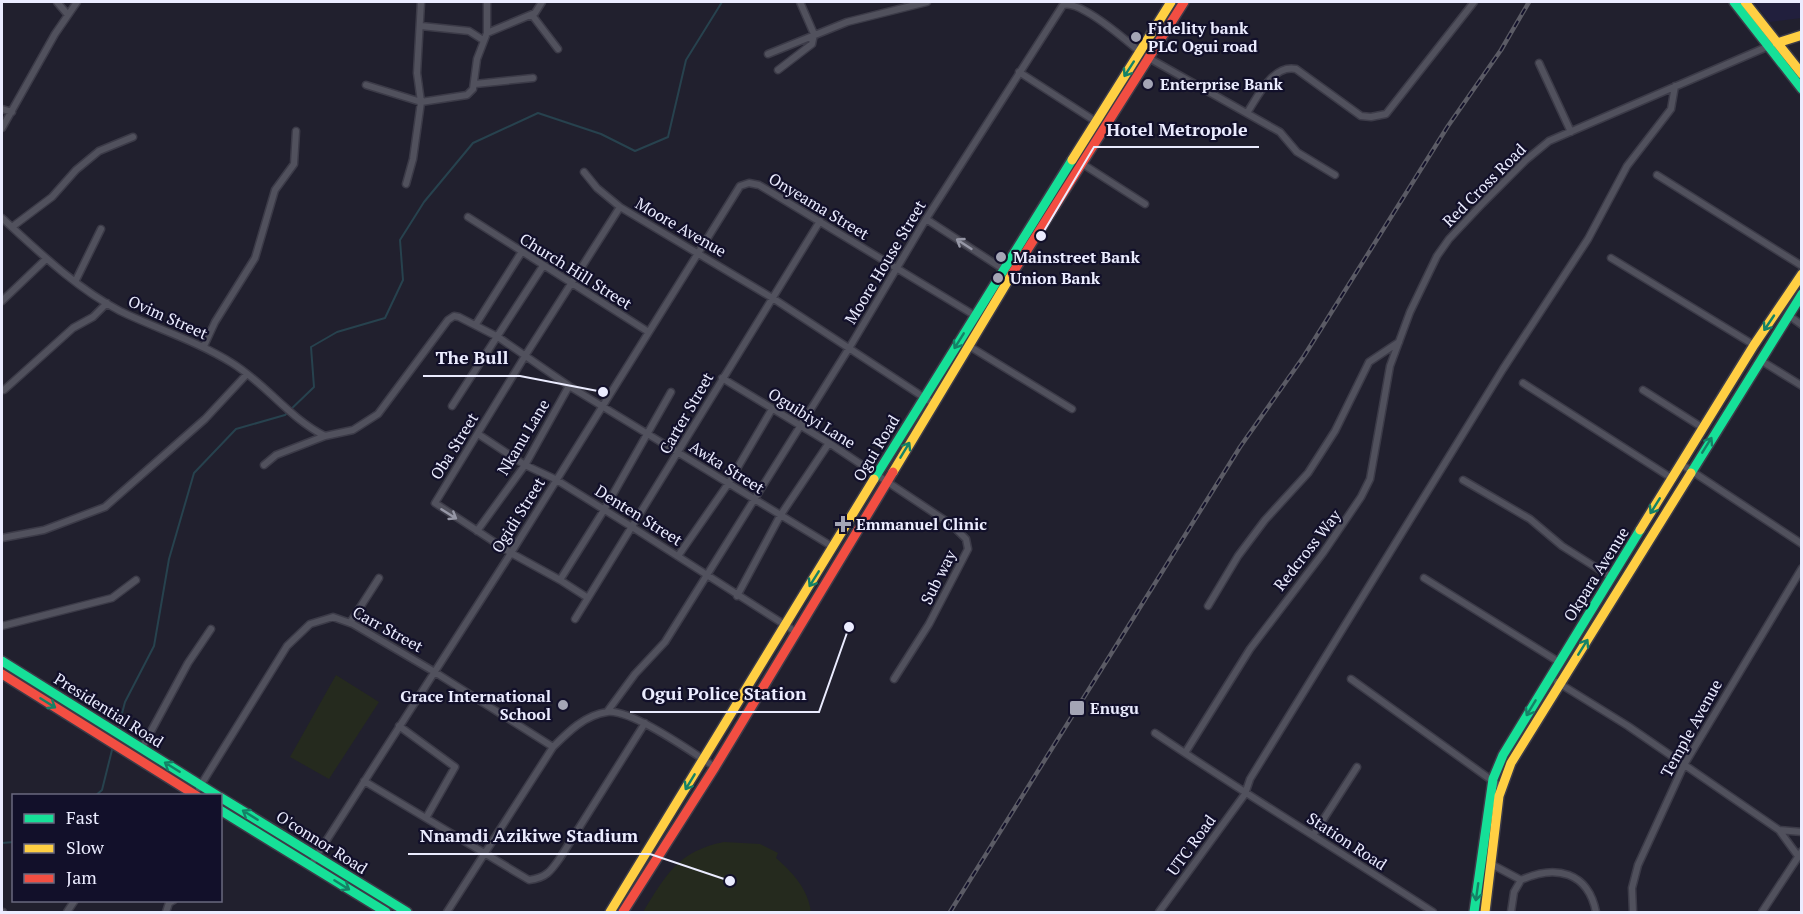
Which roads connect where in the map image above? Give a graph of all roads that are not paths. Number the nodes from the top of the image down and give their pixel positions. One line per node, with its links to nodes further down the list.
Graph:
1 (57, 2): 13 (street)
2 (78, 2): 13 (street)
3 (421, 2): 15 (street)
4 (487, 2): 16 (street)
5 (542, 2): 14 (street)
6 (800, 2): 17 (street)
7 (923, 2): 17 (street)
8 (1171, 2): 23 (main road, Ogui Road)
9 (1184, 2): 23 (main road, Ogui Road)
10 (1474, 2): 36 (street)
11 (1734, 2): 20 (main road)
12 (1745, 2): 20 (main road)
13 (68, 15): 35 (street)
14 (532, 15): 16 (street); 21 (street)
15 (421, 26): 19 (street); 33 (street)
16 (487, 33): 19 (street)
17 (814, 34): 22 (street); 25 (street)
18 (1802, 35): 20 (main road)
19 (483, 40): 29 (street)
20 (1773, 44): 27 (main road); 31 (street, Red Cross Road); 32 (main road)
21 (558, 49)
22 (768, 54)
23 (1144, 54): 26 (street, Moore House Street); 36 (street); 37 (main road, Ogui Road, one-way to 37); 42 (main road, Ogui Road)
24 (1539, 63): 40 (street)
25 (778, 70)
26 (1019, 72): 37 (street); 52 (street, Moore House Street)
27 (1802, 74)
28 (533, 78): 29 (street)
29 (475, 84): 33 (street)
30 (366, 85): 33 (street)
31 (1675, 86): 40 (street, Red Cross Road); 172 (street, UTC Road)
32 (1802, 89)
33 (421, 102): 46 (street)
34 (2, 110): 35 (street)
35 (12, 112): 38 (street)
36 (1247, 113): 44 (street)
37 (1095, 121): 63 (main road, Ogui Road)
38 (2, 128)
39 (296, 131): 80 (street)
40 (1571, 132): 78 (street, Red Cross Road)
41 (134, 137): 54 (street)
42 (1081, 164): 48 (street); 81 (main road, Ogui Road)
43 (584, 172): 49 (street)
44 (1335, 175)
45 (1657, 175): 61 (street)
46 (406, 184)
47 (740, 186): 53 (street, Onyeama Street); 56 (street, Ogidi Street)
48 (1145, 204)
49 (620, 207): 56 (street, Moore Avenue); 66 (street, Moore Avenue)
50 (468, 217): 57 (street, Church Hill Street)
51 (2, 218): 54 (street, Ovim Street)
52 (926, 219): 62 (street, Moore House Street); 63 (street, one-way to 52)
53 (820, 221): 62 (street, Onyeama Street); 69 (street, Carter Street)
54 (12, 227): 59 (street, Ovim Street)
55 (101, 229): 65 (street)
56 (697, 251): 69 (street, Moore Avenue); 76 (street, Ogidi Street)
57 (521, 253): 60 (street, Church Hill Street); 74 (street)
58 (1611, 258): 79 (street)
59 (46, 259): 65 (street, Ovim Street); 70 (street)
60 (543, 266): 66 (street, Church Hill Street); 77 (street)
61 (1802, 266)
62 (896, 268): 72 (street, Onyeama Street); 82 (street, Moore House Street)
63 (1003, 269): 72 (main road, Ogui Road)
64 (1802, 274): 67 (main road, Okpara Avenue)
65 (76, 280): 71 (street, Ovim Street)
66 (571, 284): 76 (street, Church Hill Street); 83 (street, Moore Avenue)
67 (1787, 295): 68 (main road); 79 (main road, Okpara Avenue, one-way to 79)
68 (1799, 298): 73 (main road, Okpara Avenue)
69 (774, 299): 82 (street); 86 (street, Carter Street)
70 (2, 301)
71 (107, 303): 80 (street, Ovim Street); 90 (street)
72 (974, 315): 93 (main road, Ogui Road, one-way to 93)
73 (1788, 315): 75 (street); 84 (main road, Okpara Avenue)
74 (476, 324): 77 (street, Awka Street); 103 (street, Awka Street)
75 (1802, 325)
76 (648, 331): 94 (street, Ogidi Street)
77 (498, 337): 83 (street, Awka Street); 96 (street)
78 (1399, 342): 135 (street); 160 (street, Redcross Way)
79 (1754, 345): 100 (main road, Okpara Avenue)
80 (204, 346): 85 (street, Ovim Street)
81 (969, 346): 95 (main road, Ogui Road); 98 (street)
82 (848, 349): 93 (street); 99 (street, Moore House Street)
83 (525, 356): 88 (street, Awka Street); 101 (street, Oba Street)
84 (1760, 360): 89 (street); 109 (main road, Okpara Avenue, one-way to 84)
85 (247, 374): 103 (street, Ovim Street); 121 (street)
86 (722, 378): 97 (street, Oguibiyi Lane); 105 (street, Carter Street)
87 (1523, 383): 111 (street)
88 (569, 386): 94 (street, Awka Street); 108 (street, Nkanu Lane)
89 (1802, 386)
90 (4, 390)
91 (1643, 390): 100 (street)
92 (671, 392): 102 (street)
93 (924, 397): 95 (street); 110 (main road, Ogui Road)
94 (602, 404): 102 (street, Awka Street); 112 (street, Ogidi Street)
95 (934, 404): 114 (main road, Ogui Road, one-way to 95)
96 (452, 406)
97 (772, 409): 99 (street, Oguibiyi Lane); 115 (street)
98 (1072, 409)
99 (800, 426): 104 (street, Oguibiyi Lane); 116 (street, Moore House Street)
100 (1702, 428): 106 (main road, Okpara Avenue)
101 (478, 434): 108 (street, Denten Street); 120 (street, Oba Street, one-way to 120)
102 (646, 434): 105 (street, Awka Street); 117 (street)
103 (325, 436): 107 (street)
104 (829, 443): 110 (street, Oguibiyi Lane); 118 (street)
105 (679, 453): 115 (street, Awka Street); 119 (street, Carter Street)
106 (1682, 464): 109 (street); 111 (main road, Okpara Avenue)
107 (264, 465)
108 (525, 465): 112 (street, Denten Street); 120 (street, Nkanu Lane)
109 (1691, 470): 122 (street); 138 (main road, Okpara Avenue)
110 (878, 475): 114 (street, Oguibiyi Lane); 123 (main road, Ogui Road)
111 (1673, 478): 128 (main road, Okpara Avenue, one-way to 128)
112 (555, 479): 117 (street, Denten Street); 124 (street, Ogidi Street)
113 (1463, 480): 128 (street)
114 (886, 483): 143 (main road, Ogui Road); 149 (street, Sub way)
115 (728, 484): 116 (street, Awka Street); 125 (street)
116 (753, 498): 118 (street, Awka Street); 127 (street, Moore House Street)
117 (604, 510): 119 (street, Denten Street); 132 (street)
118 (780, 516): 123 (street, Awka Street); 133 (street)
119 (632, 527): 125 (street, Denten Street); 134 (street, Carter Street)
120 (477, 531): 124 (street, Oba Street)
121 (2, 538)
122 (1802, 544)
123 (833, 547): 140 (main road, Ogui Road, one-way to 140)
124 (511, 553): 132 (street, Oba Street); 146 (street, Ogidi Street)
125 (678, 556): 127 (street, Denten Street)
126 (1802, 568): 162 (street, Temple Avenue)
127 (707, 575): 133 (street, Denten Street); 152 (street)
128 (1611, 577): 136 (main road, Okpara Avenue)
129 (379, 578): 139 (street)
130 (1424, 578): 145 (street)
131 (136, 580): 141 (street)
132 (560, 580): 134 (street, Oba Street)
133 (737, 596): 140 (street, Denten Street)
134 (588, 598): 137 (street, Carter Street)
135 (1208, 606)
136 (1590, 612): 138 (main road); 145 (main road, Okpara Avenue)
137 (575, 619)
138 (1601, 619): 151 (main road, Okpara Avenue, one-way to 138)
139 (350, 623): 146 (street, Carr Street); 167 (street, Carr Street)
140 (785, 625): 143 (street, Denten Street); 161 (main road, Ogui Road)
141 (2, 626)
142 (211, 629): 159 (street)
143 (796, 632): 163 (main road, Ogui Road)
144 (2, 661): 153 (main road, Presidential Road)
145 (1559, 662): 148 (main road, Okpara Avenue)
146 (434, 671): 155 (street, Ogidi Street); 158 (street, Carr Street)
147 (2, 674): 156 (main road, Presidential Road, one-way to 156)
148 (1550, 676): 151 (street); 165 (main road, Okpara Avenue, one-way to 165)
149 (894, 679)
150 (1351, 679): 165 (street)
151 (1560, 684): 162 (street); 168 (main road, Okpara Avenue)
152 (607, 712): 154 (street); 158 (street)
153 (100, 723): 156 (main road); 159 (main road, Presidential Road)
154 (645, 723): 161 (street); 179 (street)
155 (399, 726): 166 (street, Ogidi Street); 175 (street)
156 (95, 732): 169 (main road, Presidential Road)
157 (1155, 733): 160 (street, Station Road)
158 (553, 747): 179 (street)
159 (142, 748): 167 (main road, Presidential Road, one-way to 159)
160 (1185, 753): 172 (street, Station Road)
161 (703, 760): 163 (street); 188 (main road, Ogui Road, one-way to 188)
162 (1684, 765): 176 (street); 196 (street, Temple Avenue)
163 (715, 767): 189 (main road, Ogui Road)
164 (1357, 767): 178 (street)
165 (1493, 779): 168 (street); 192 (main road, Okpara Avenue, one-way to 192)
166 (364, 781): 175 (street); 181 (street, Ogidi Street)
167 (202, 785): 170 (street, Carr Street); 171 (main road, O'connor Road)
168 (1501, 787): 182 (main road, Okpara Avenue)
169 (192, 794)
170 (195, 794)
171 (216, 794)
172 (1245, 794): 178 (street, Station Road); 190 (street, UTC Road)
173 (222, 798): 181 (main road, O'connor Road, one-way to 173)
174 (222, 811): 183 (main road, O'connor Road)
175 (426, 818): 179 (street)
176 (1779, 830): 177 (street); 180 (street)
177 (1802, 832)
178 (1314, 834): 191 (street, Station Road)
179 (484, 854): 187 (street)
180 (1800, 854): 197 (street)
181 (316, 856): 183 (street, Ogidi Street); 186 (main road, O'connor Road)
182 (1491, 864): 184 (street); 193 (main road, Okpara Avenue)
183 (310, 866): 185 (main road, O'connor Road, one-way to 185)
184 (1521, 880): 194 (street); 195 (street)
185 (386, 912)
186 (407, 912)
187 (447, 912)
188 (610, 912)
189 (623, 912)
190 (1160, 912)
191 (1433, 912)
192 (1474, 912)
193 (1485, 912)
194 (1511, 912)
195 (1596, 912)
196 (1633, 912)
197 (1762, 912)

